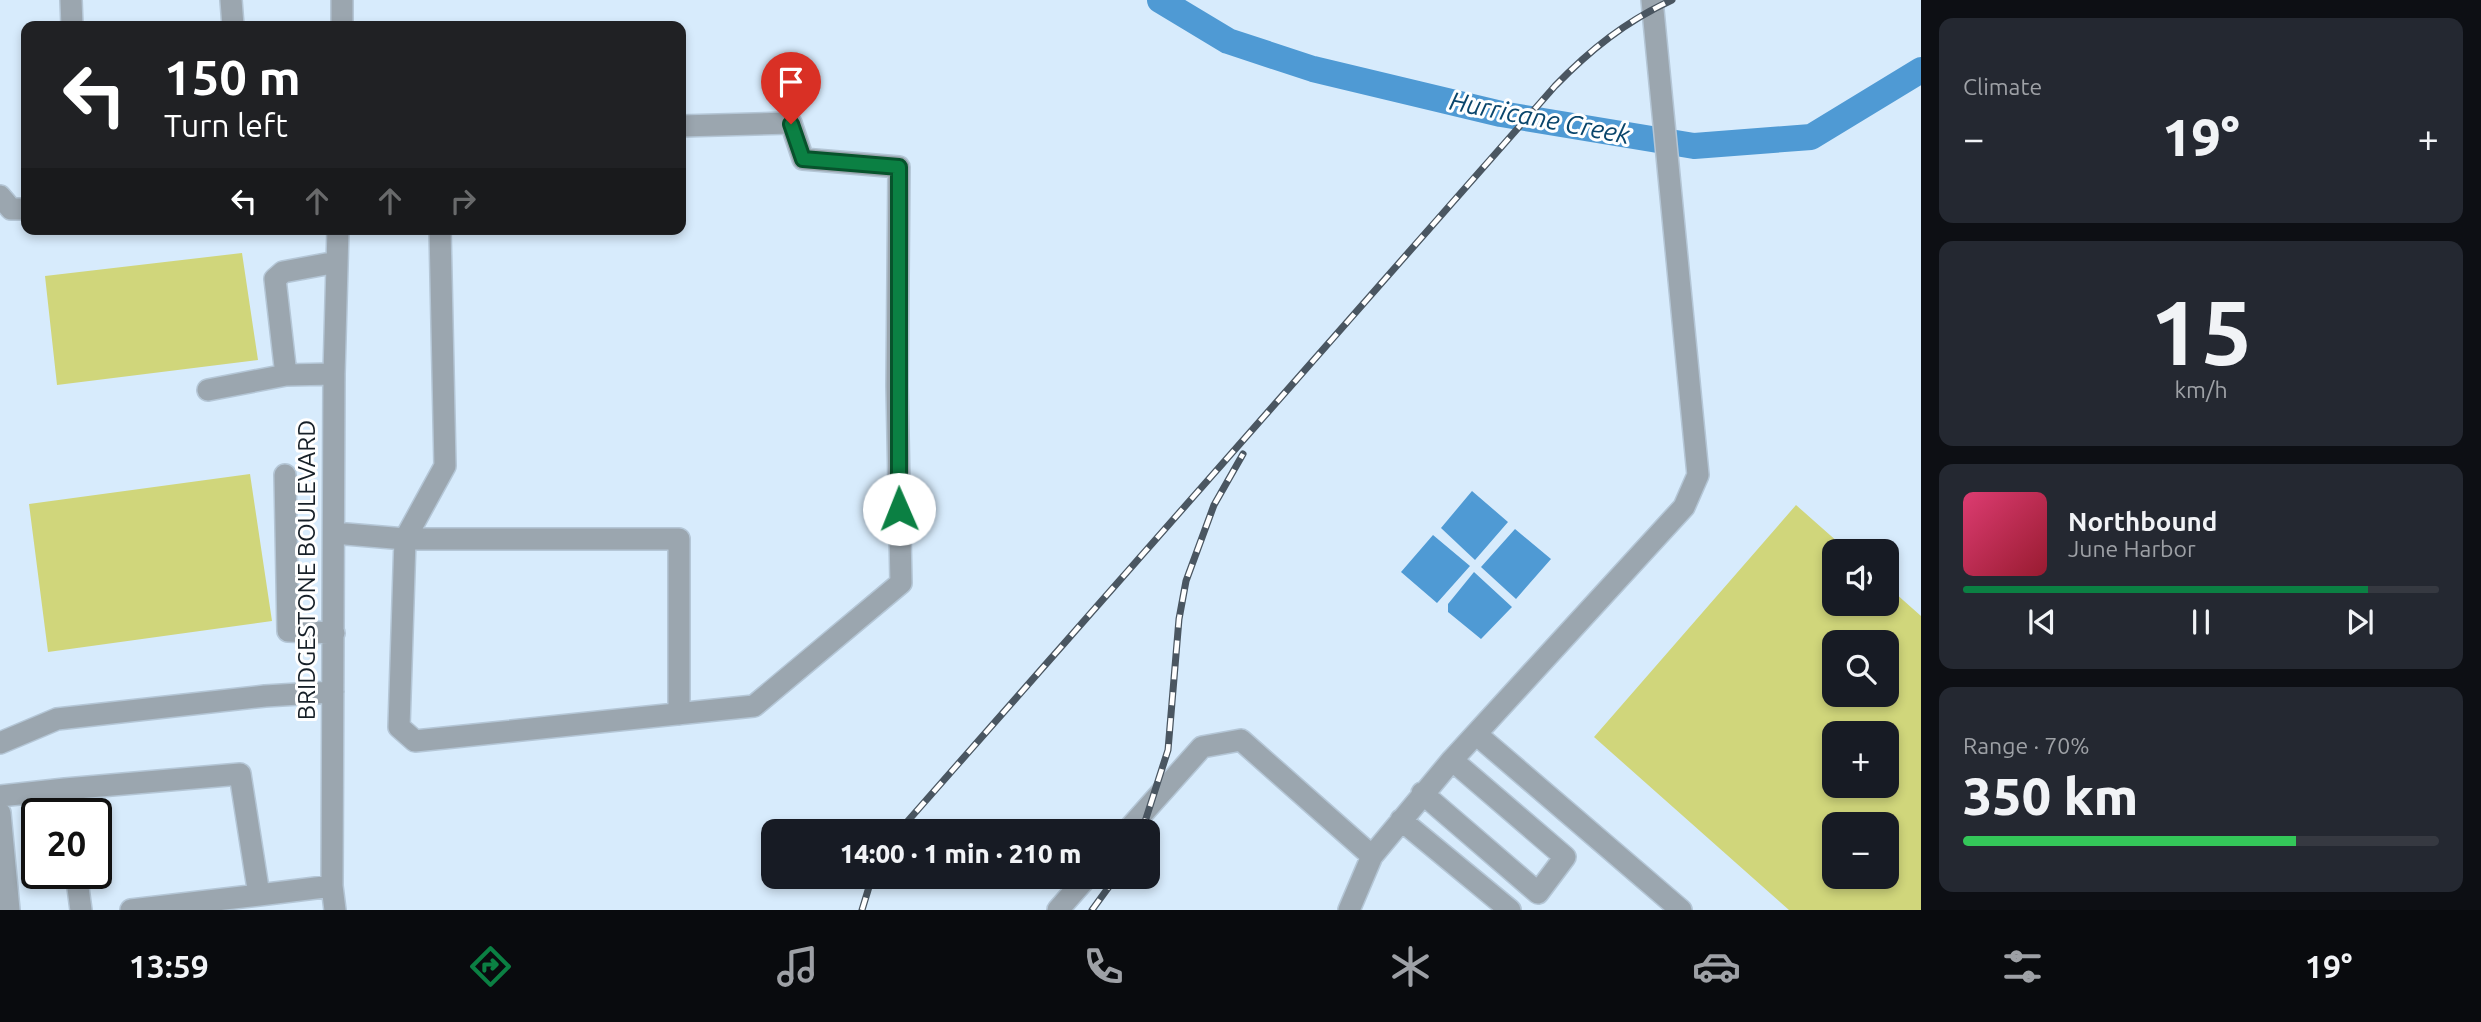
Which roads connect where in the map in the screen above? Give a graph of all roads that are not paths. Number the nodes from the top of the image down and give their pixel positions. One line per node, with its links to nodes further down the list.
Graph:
1 (71, 0): 5 (street)
2 (231, 0): 6 (street)
3 (342, 0): 7 (street)
4 (1652, 0): 23 (street)
5 (72, 21)
6 (233, 21)
7 (342, 21)
8 (686, 126): 22 (street)
9 (0, 196): 10 (street)
10 (21, 209)
11 (338, 235): 13 (street, BRIDGESTONE BOULEVARD)
12 (440, 235): 19 (street)
13 (337, 262): 14 (street, BRIDGESTONE BOULEVARD); 15 (street)
14 (334, 374): 15 (street); 18 (street, BRIDGESTONE BOULEVARD)
15 (286, 376): 16 (street)
16 (208, 390)
17 (285, 475): 20 (street)
18 (334, 533): 19 (street); 20 (street, BRIDGESTONE BOULEVARD)
19 (405, 539): 22 (street); 22 (street)
20 (334, 634): 21 (street, BRIDGESTONE BOULEVARD)
21 (333, 692): 24 (street); 34 (street, BRIDGESTONE BOULEVARD)
22 (679, 714)
23 (1476, 734): 25 (street); 45 (street)
24 (0, 743)
25 (1452, 760): 27 (street); 27 (street)
26 (65, 789): 28 (street); 29 (street); 37 (street)
27 (1422, 793): 31 (street)
28 (0, 796)
29 (66, 798)
30 (1139, 819): 33 (street)
31 (1401, 820): 33 (street); 44 (street)
32 (0, 821): 38 (street)
33 (1372, 856): 43 (street)
34 (332, 886): 37 (street); 41 (street, BRIDGESTONE BOULEVARD)
35 (78, 889): 39 (street)
36 (1076, 889): 42 (street)
37 (259, 895): 40 (street)
38 (6, 910)
39 (81, 910)
40 (131, 910)
41 (335, 910)
42 (1058, 910)
43 (1349, 910)
44 (1510, 910)
45 (1681, 910)

